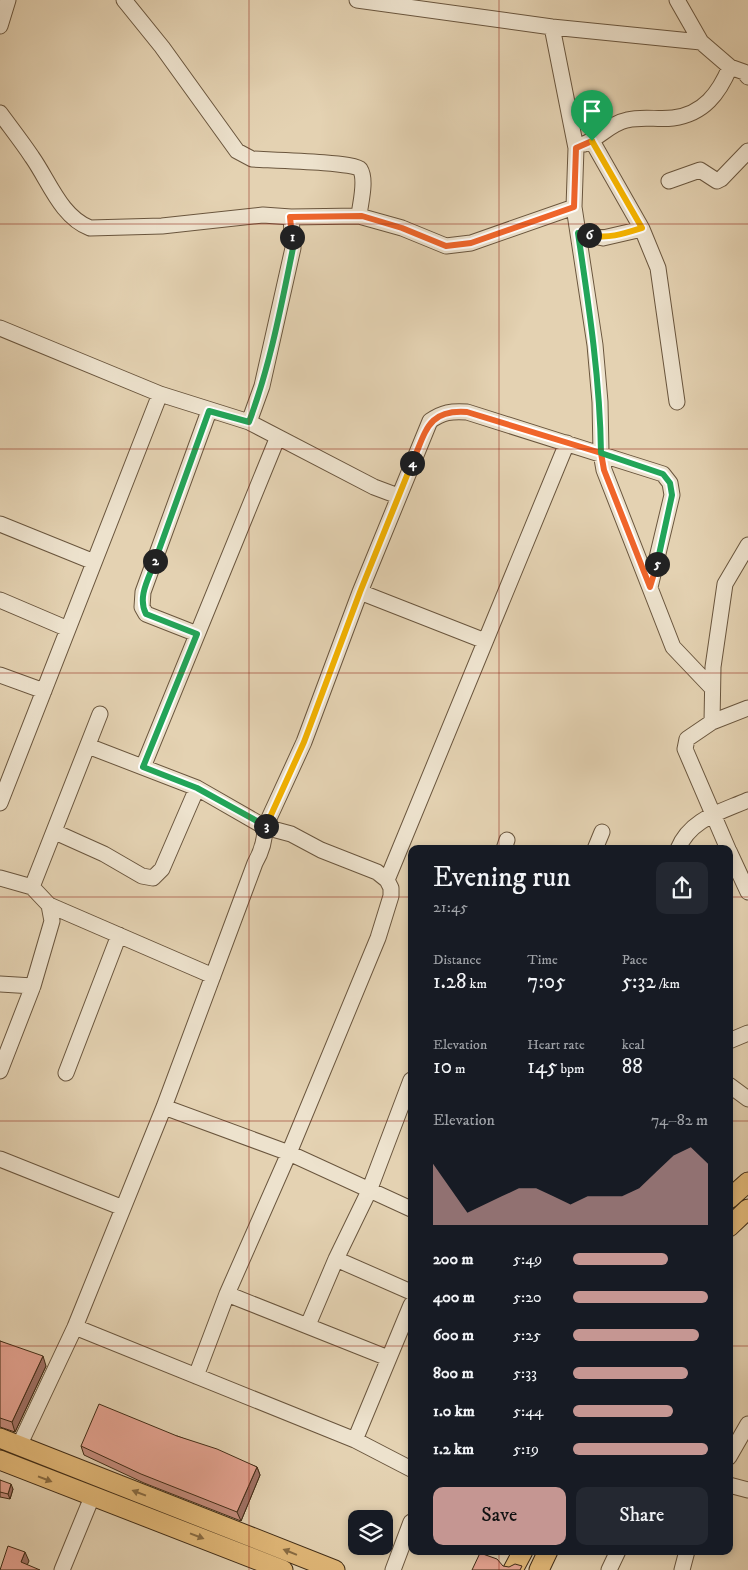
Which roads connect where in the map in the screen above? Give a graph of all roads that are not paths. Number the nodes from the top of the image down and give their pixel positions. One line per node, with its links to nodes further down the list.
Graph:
1 (8, 0): 5 (street)
2 (124, 0): 15 (street)
3 (357, 0): 6 (street)
4 (677, 0): 7 (street)
5 (0, 26)
6 (552, 27): 7 (street); 11 (street)
7 (701, 42): 8 (street)
8 (742, 72): 10 (street)
9 (0, 113): 16 (street)
10 (592, 141): 11 (street); 17 (street)
11 (576, 148): 14 (street)
12 (748, 151): 13 (street)
13 (669, 181)
14 (574, 207): 15 (street); 18 (street)
15 (359, 216): 16 (street)
16 (290, 217): 23 (street)
17 (642, 228): 18 (street); 21 (street)
18 (578, 233): 26 (street)
19 (0, 328): 20 (street)
20 (160, 394): 22 (street); 30 (street)
21 (677, 402)
22 (209, 411): 23 (street); 35 (street)
23 (249, 422): 24 (street)
24 (277, 439): 27 (street); 35 (street)
25 (567, 443): 26 (street); 27 (street); 36 (street)
26 (601, 453): 31 (street); 31 (street)
27 (398, 496): 32 (street)
28 (0, 524): 30 (street)
29 (748, 545): 38 (street)
30 (94, 562): 34 (street)
31 (650, 587): 38 (street)
32 (360, 592): 36 (street); 49 (street)
33 (0, 600): 34 (street)
34 (68, 629): 39 (street)
35 (197, 634): 44 (street)
36 (485, 641): 57 (street)
37 (0, 675): 39 (street)
38 (712, 688): 42 (street)
39 (44, 691): 47 (street)
40 (748, 708): 42 (street)
41 (100, 714): 43 (street)
42 (712, 722): 48 (street)
43 (88, 746): 44 (street); 50 (street)
44 (143, 767): 45 (street)
45 (197, 788): 49 (street); 50 (street)
46 (748, 800): 48 (street)
47 (0, 803)
48 (712, 816): 53 (street); 54 (street)
49 (265, 827): 57 (street); 62 (street)
50 (55, 832): 58 (street)
51 (602, 832): 52 (street)
52 (597, 845)
53 (680, 845)
54 (726, 845)
55 (733, 860): 59 (street)
56 (0, 878): 58 (street)
57 (387, 880): 73 (street)
58 (32, 888): 60 (street)
59 (748, 892)
60 (49, 905): 61 (street); 64 (street)
61 (119, 935): 62 (street); 68 (street)
62 (213, 976): 72 (street)
63 (0, 984): 64 (street)
64 (33, 986): 67 (street)
65 (748, 1033): 66 (street)
66 (733, 1039)
67 (0, 1071)
68 (66, 1073)
69 (408, 1088): 76 (street)
70 (733, 1088): 71 (street)
71 (748, 1099)
72 (164, 1107): 73 (street); 78 (street)
73 (289, 1152): 76 (street); 84 (street)
74 (0, 1159): 78 (street)
75 (748, 1182): 77 (main road)
76 (369, 1191): 79 (street); 82 (street)
77 (733, 1195)
78 (123, 1208): 87 (street)
79 (408, 1208)
80 (748, 1209): 81 (main road)
81 (733, 1223)
82 (336, 1260): 83 (street); 86 (street)
83 (408, 1291)
84 (226, 1294): 86 (street); 89 (street)
85 (408, 1312): 88 (street)
86 (308, 1325): 88 (street)
87 (75, 1328): 89 (street); 93 (street)
88 (388, 1358): 92 (street)
89 (196, 1376): 92 (street)
90 (748, 1424): 94 (street)
91 (0, 1438): 93 (main road)
92 (355, 1440): 96 (street)
93 (19, 1446): 107 (main road, one-way to 93)
94 (733, 1450)
95 (0, 1460): 99 (main road, one-way to 99)
96 (408, 1467)
97 (733, 1486): 98 (street)
98 (748, 1490)
99 (92, 1497): 105 (street); 106 (main road, one-way to 106)
100 (408, 1530): 108 (street)
101 (521, 1555): 109 (main road)
102 (546, 1555): 110 (main road)
103 (616, 1555): 111 (street)
104 (686, 1555): 112 (street)
105 (62, 1570)
106 (283, 1570)
107 (335, 1570)
108 (393, 1570)
109 (513, 1570)
110 (539, 1570)
111 (609, 1570)
112 (683, 1570)

